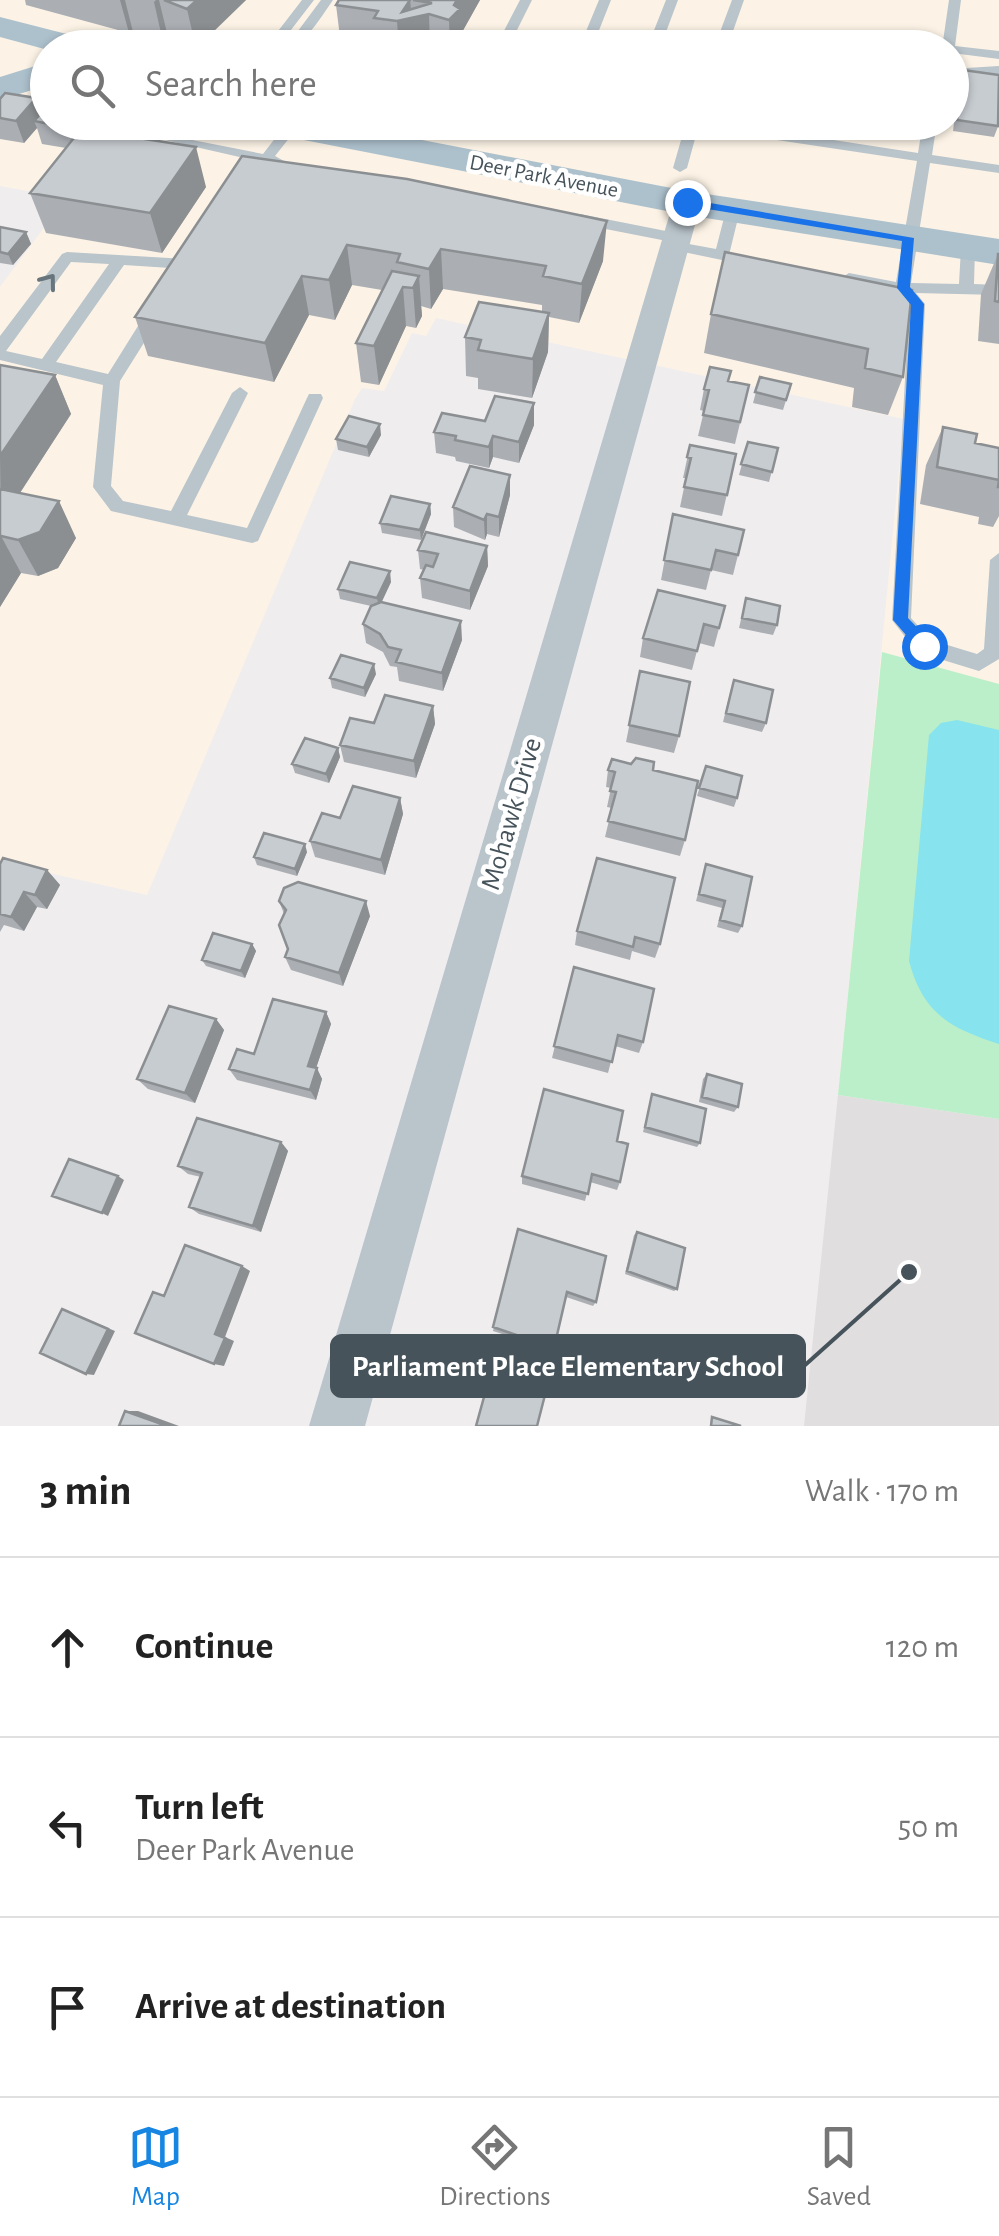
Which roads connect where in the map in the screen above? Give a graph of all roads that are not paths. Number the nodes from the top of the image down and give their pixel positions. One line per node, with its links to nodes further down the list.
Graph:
1 (308, 0): 9 (lane)
2 (327, 0): 10 (lane)
3 (526, 0): 11 (lane)
4 (605, 0): 12 (lane)
5 (672, 0): 13 (lane)
6 (738, 0): 14 (lane)
7 (955, 0): 15 (lane)
8 (0, 27): 16 (main road)
9 (286, 30)
10 (305, 30)
11 (510, 30)
12 (592, 30)
13 (661, 30)
14 (727, 30)
15 (952, 30)
16 (30, 35)
17 (969, 51): 18 (lane)
18 (999, 55)
19 (0, 60): 20 (main road)
20 (30, 68)
21 (999, 70): 22 (lane)
22 (969, 72)
23 (30, 78): 24 (main road)
24 (0, 89)
25 (172, 140): 32 (lane)
26 (481, 140): 37 (main road, Deer Park Avenue)
27 (688, 140): 37 (lane)
28 (809, 140): 31 (lane)
29 (927, 140): 33 (lane)
30 (933, 140): 33 (lane)
31 (812, 141): 33 (lane)
32 (278, 143): 35 (lane); 37 (main road, Deer Park Avenue)
33 (924, 157): 34 (lane); 40 (lane)
34 (999, 168)
35 (243, 189)
36 (732, 210): 37 (main road, Deer Park Avenue); 40 (main road, Deer Park Avenue); 43 (lane)
37 (679, 214): 38 (lane); 40 (main road, Deer Park Avenue); 43 (lane); 60 (street, Mohawk Drive)
38 (570, 218)
39 (999, 219): 40 (main road, Deer Park Avenue)
40 (911, 222): 42 (main road, Deer Park Avenue); 50 (lane)
41 (198, 249): 46 (lane)
42 (984, 250): 49 (lane)
43 (722, 255): 44 (lane)
44 (740, 258)
45 (120, 260): 46 (lane); 53 (lane, one-way to 45); 54 (lane)
46 (186, 264): 48 (lane)
47 (831, 275): 50 (lane)
48 (175, 281)
49 (966, 287): 50 (lane); 51 (lane)
50 (903, 288): 59 (lane)
51 (999, 290)
52 (165, 298): 55 (lane)
53 (0, 351): 54 (lane)
54 (46, 365): 55 (lane)
55 (112, 381): 58 (lane)
56 (240, 393): 58 (lane)
57 (315, 398): 58 (lane)
58 (176, 519)
59 (999, 560)
60 (337, 1426)

